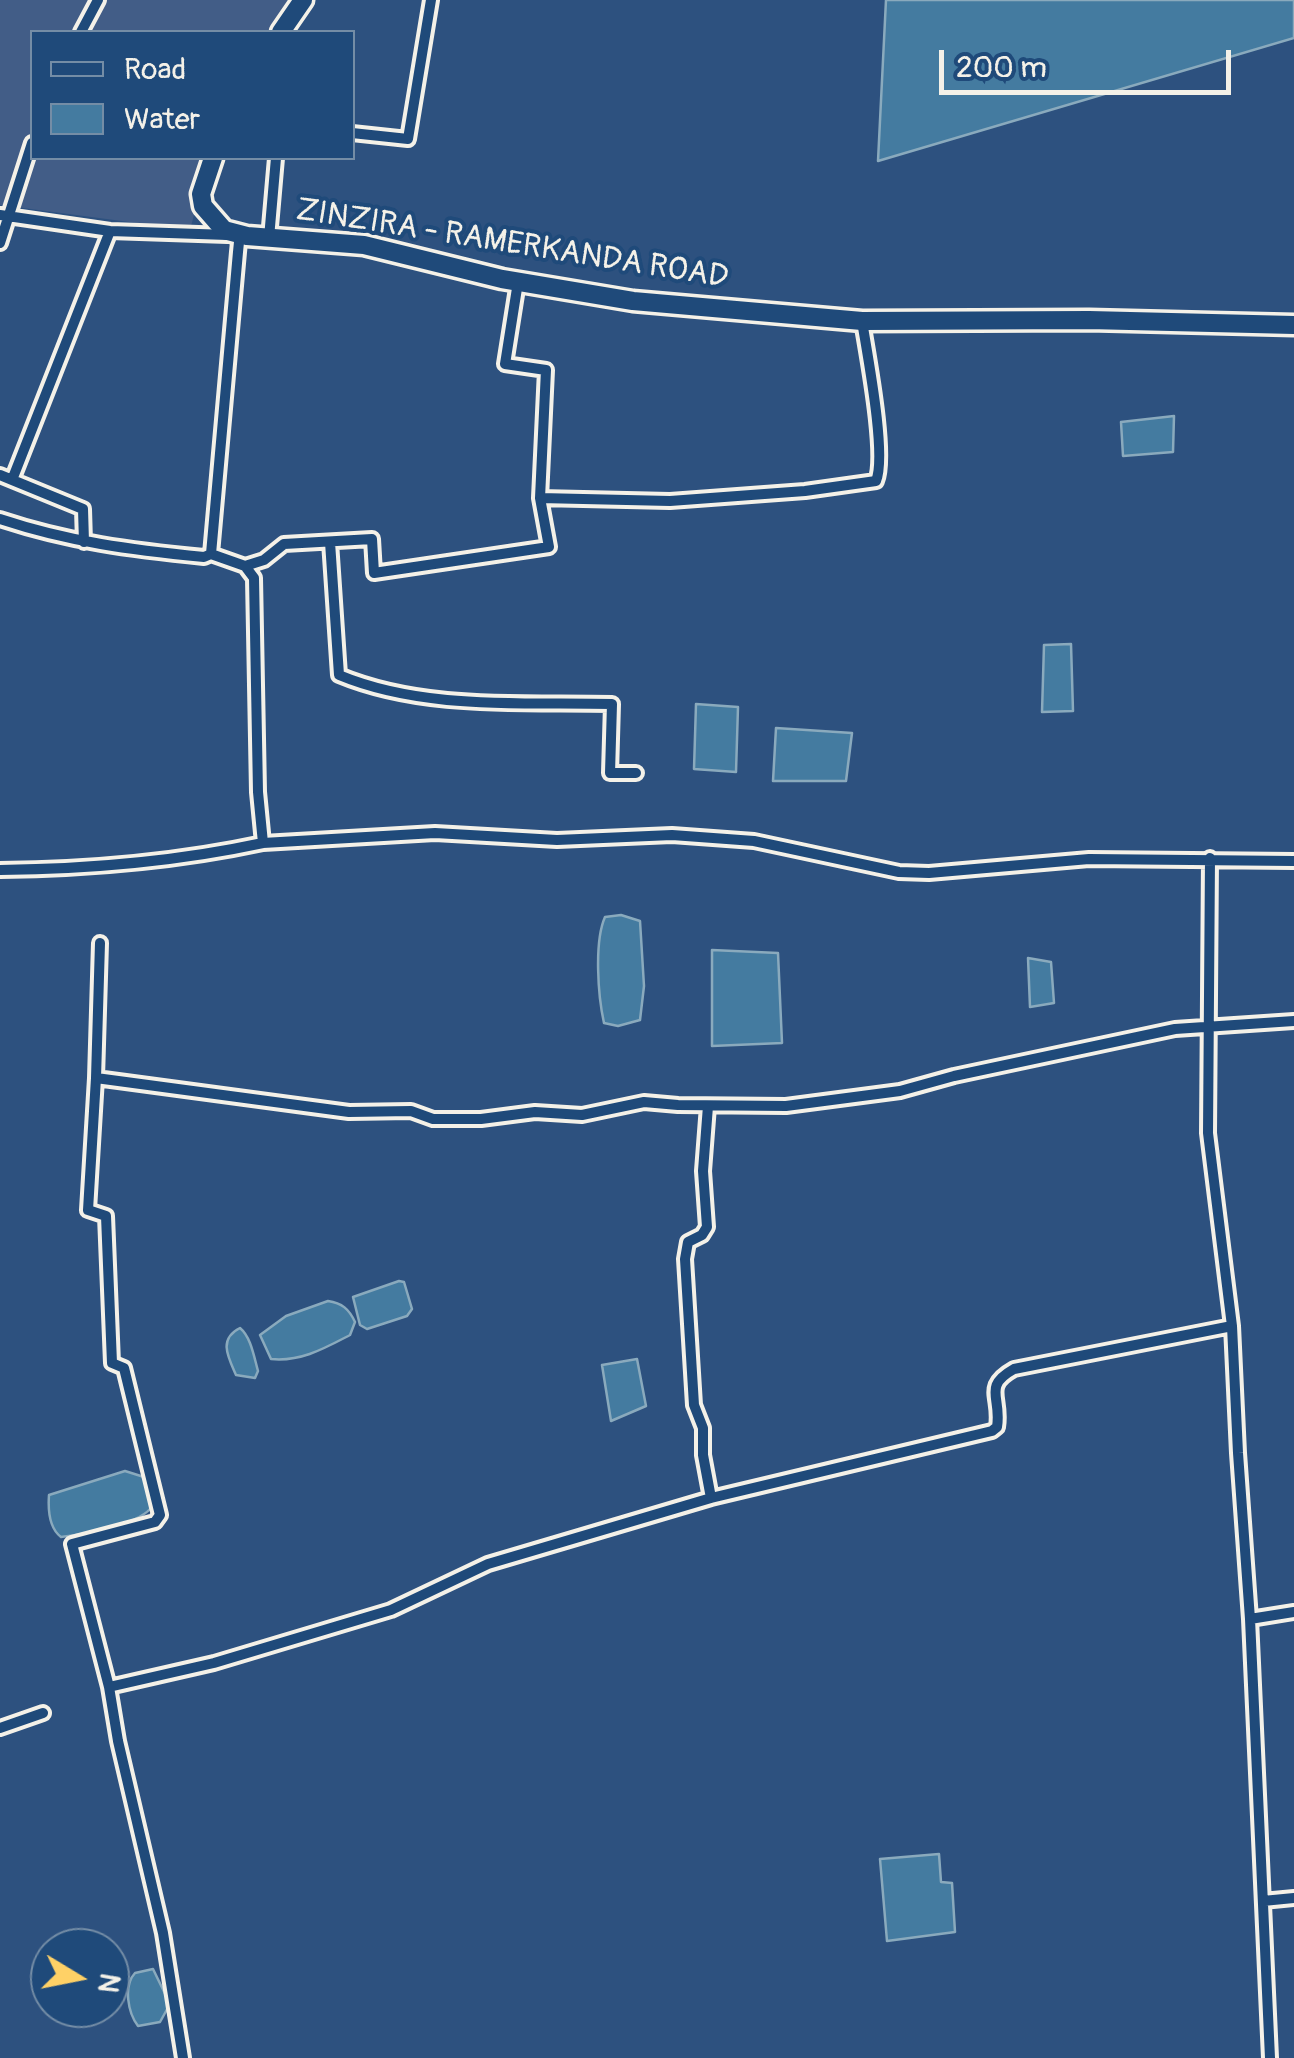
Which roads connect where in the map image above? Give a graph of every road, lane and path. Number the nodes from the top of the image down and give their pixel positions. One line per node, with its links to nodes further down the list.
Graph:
1 (98, 0): 4 (street)
2 (303, 0): 5 (main road)
3 (431, 0): 6 (street)
4 (83, 30)
5 (282, 30)
6 (355, 133)
7 (30, 148): 10 (street)
8 (211, 160): 12 (main road, ZINZIRA - RAMERKANDA ROAD)
9 (276, 160): 13 (street)
10 (5, 216): 11 (street); 14 (street)
11 (110, 231): 12 (street); 19 (street)
12 (247, 236): 13 (main road, ZINZIRA - RAMERKANDA ROAD); 24 (street)
13 (269, 238): 15 (main road, ZINZIRA - RAMERKANDA ROAD)
14 (0, 243)
15 (518, 282): 16 (main road, ZINZIRA - RAMERKANDA ROAD); 20 (street)
16 (862, 321): 17 (main road, ZINZIRA - RAMERKANDA ROAD); 20 (street)
17 (1294, 325)
18 (0, 474): 19 (street)
19 (12, 480): 22 (street)
20 (540, 498): 23 (street)
21 (0, 519): 22 (street)
22 (84, 542): 24 (street)
23 (330, 542): 25 (street); 26 (street)
24 (210, 554): 25 (street)
25 (245, 566): 27 (street)
26 (636, 774)
27 (263, 842): 28 (street); 30 (street)
28 (1210, 858): 29 (street); 35 (street)
29 (1294, 861)
30 (0, 870)
31 (100, 942): 33 (street)
32 (1294, 1021): 34 (street)
33 (96, 1078): 34 (street); 39 (street)
34 (708, 1106): 36 (street)
35 (1232, 1326): 36 (street); 38 (street)
36 (711, 1498): 39 (street)
37 (1294, 1612): 38 (street)
38 (1250, 1619): 43 (street)
39 (109, 1687): 44 (street)
40 (43, 1713): 41 (street)
41 (0, 1728)
42 (1294, 1898): 43 (street)
43 (1262, 1901): 45 (street)
44 (184, 2058)
45 (1270, 2058)

